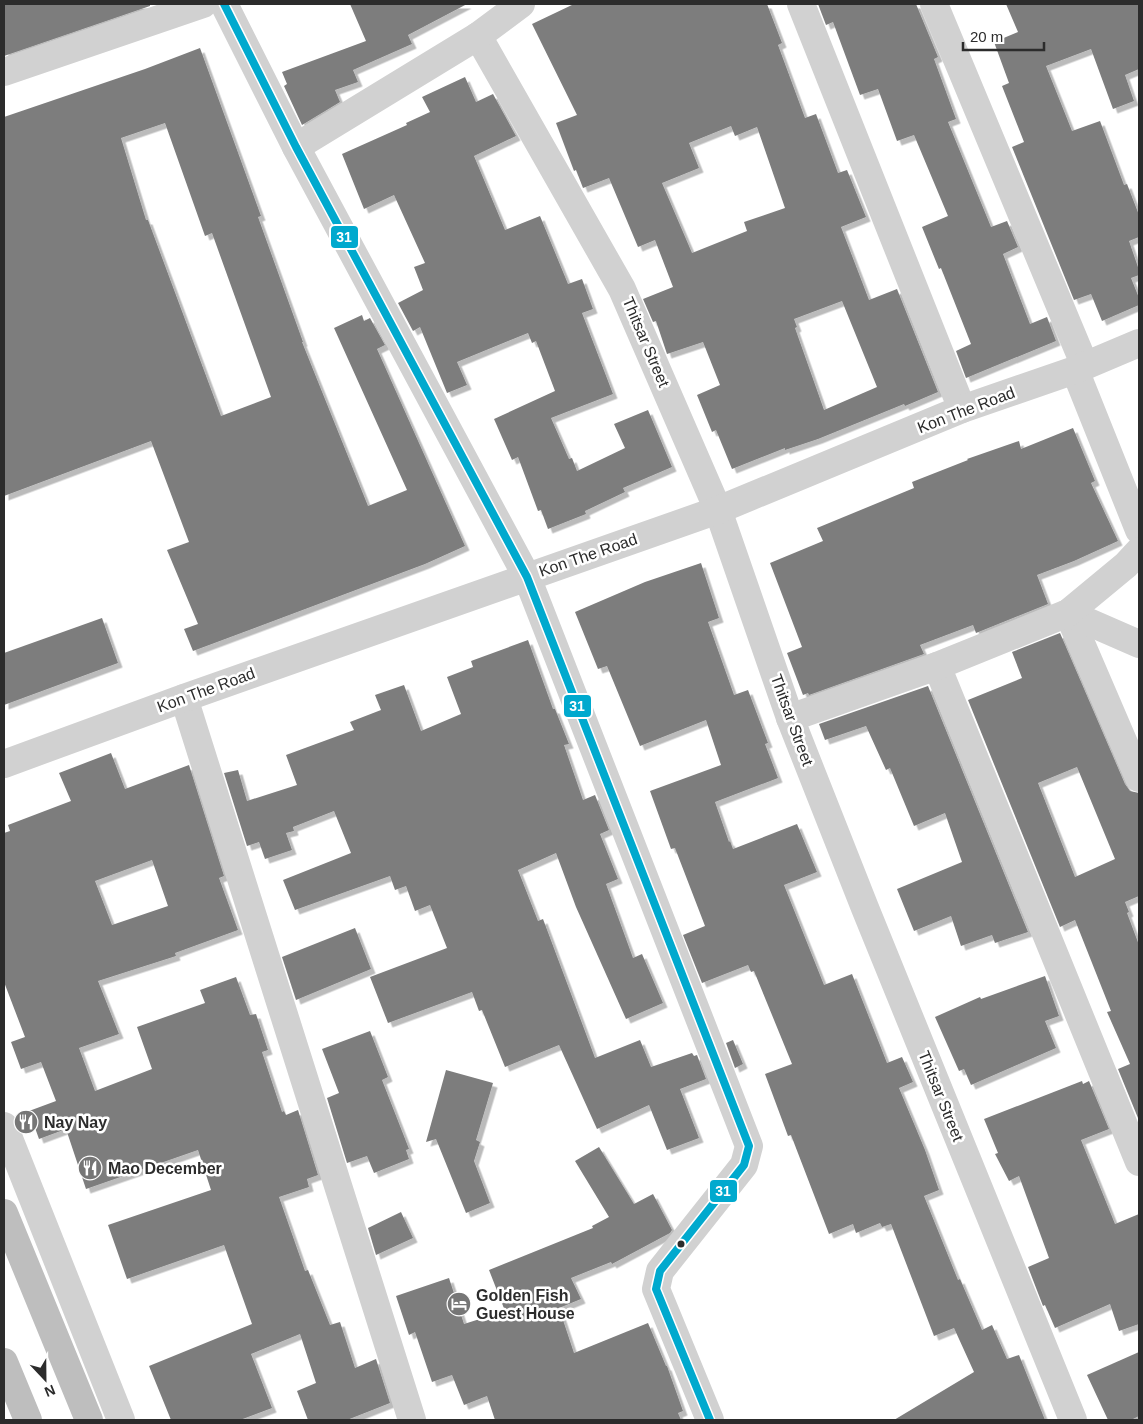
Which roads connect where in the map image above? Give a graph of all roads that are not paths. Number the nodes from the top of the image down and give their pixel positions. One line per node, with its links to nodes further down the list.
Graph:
1 (204, 4): 7 (street)
2 (224, 4): 8 (street)
3 (521, 4): 6 (street)
4 (801, 4): 11 (street)
5 (934, 4): 10 (street)
6 (478, 36): 8 (street); 12 (street, Thitsar Street)
7 (4, 72)
8 (296, 147): 15 (street)
9 (1139, 343): 10 (street, Kon The Road)
10 (1080, 368): 11 (street, Kon The Road); 13 (street)
11 (962, 409): 12 (street, Kon The Road)
12 (718, 510): 15 (street, Kon The Road); 20 (street, Thitsar Street)
13 (1139, 530)
14 (1139, 551): 16 (street)
15 (527, 577): 19 (street, Kon The Road); 31 (street)
16 (1068, 612): 17 (street); 18 (street); 22 (street)
17 (1139, 644)
18 (936, 666): 20 (street); 24 (street)
19 (184, 698): 21 (street, Kon The Road); 30 (street)
20 (790, 718): 32 (street, Thitsar Street)
21 (4, 764)
22 (1139, 778)
23 (4, 1126): 29 (street)
24 (1139, 1162)
25 (4, 1213): 28 (highway)
26 (4, 1362): 27 (highway)
27 (28, 1420)
28 (89, 1420)
29 (121, 1420)
30 (412, 1420)
31 (710, 1420)
32 (1073, 1420)

